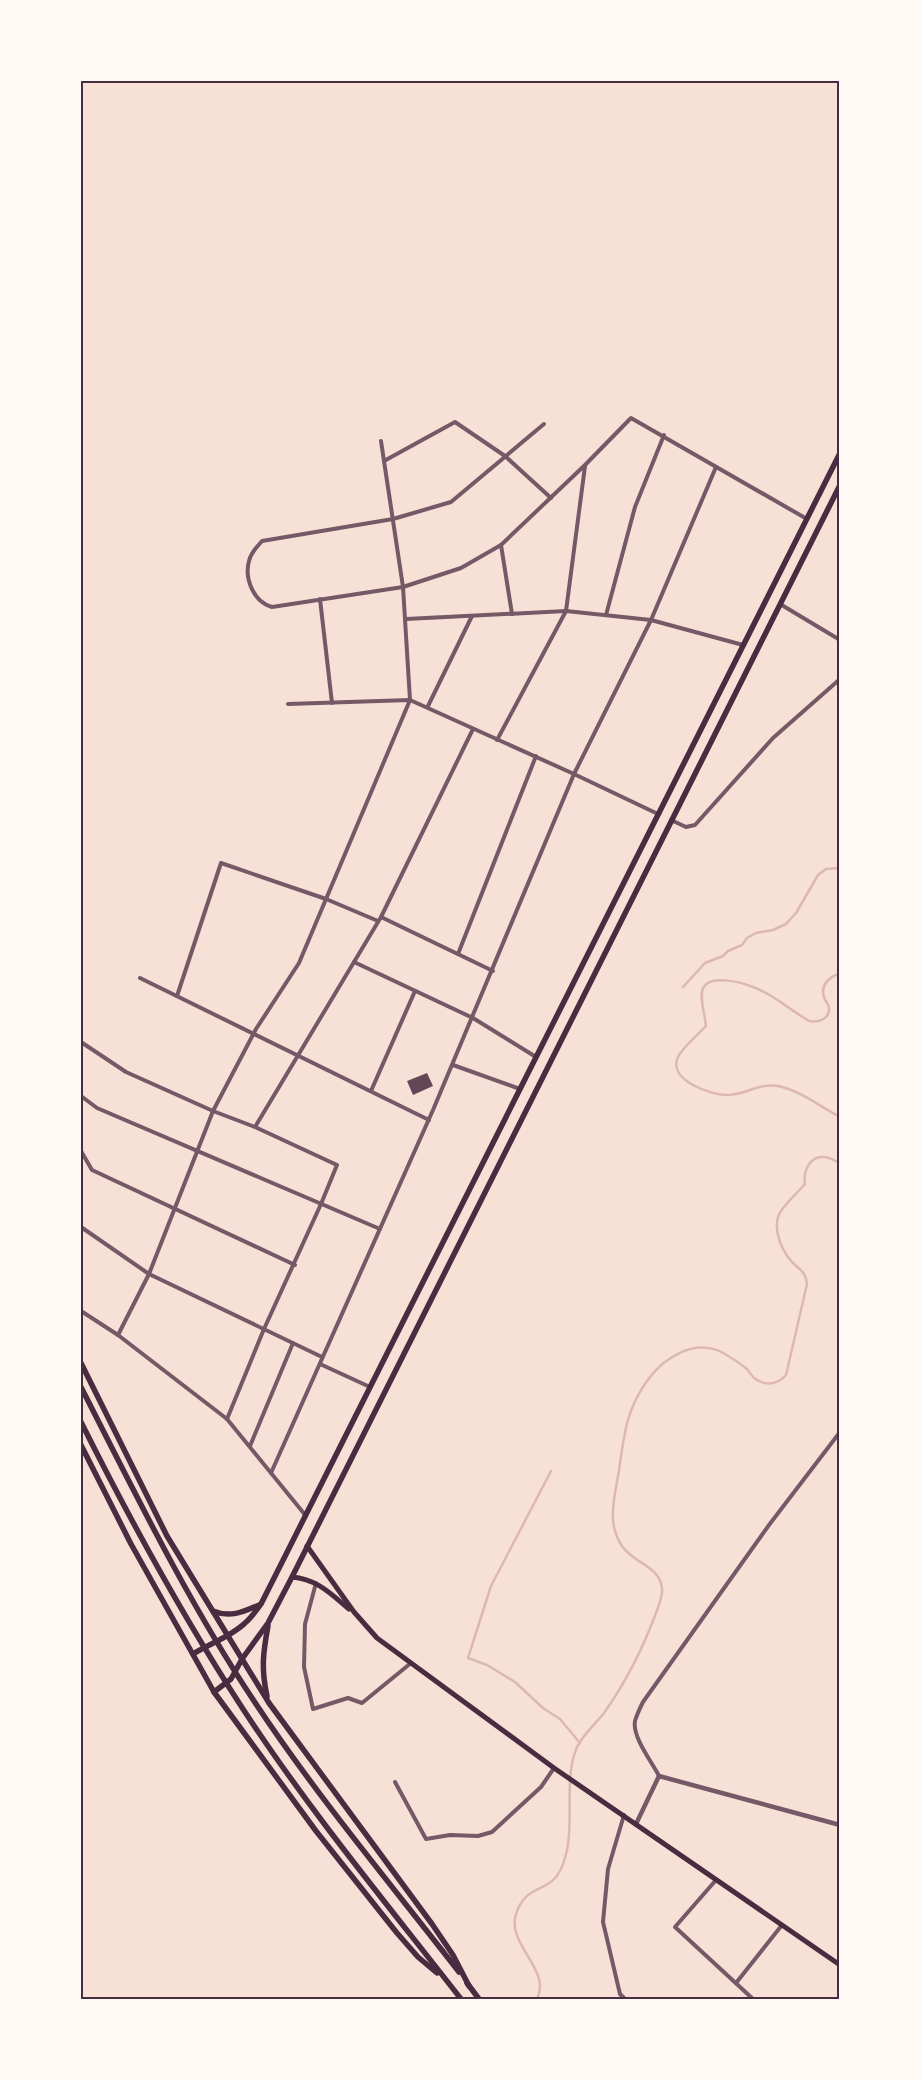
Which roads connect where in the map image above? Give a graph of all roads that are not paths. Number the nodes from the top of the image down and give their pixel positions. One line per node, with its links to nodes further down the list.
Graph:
1 (544, 424): 5 (street)
2 (664, 435): 7 (street); 8 (street); 19 (street)
3 (381, 441): 6 (street)
4 (840, 453): 12 (highway)
5 (505, 456): 6 (street); 10 (street); 11 (street)
6 (384, 461): 11 (street)
7 (585, 465): 10 (street); 17 (street)
8 (716, 467): 12 (street); 22 (street)
9 (840, 485): 16 (highway)
10 (551, 498): 13 (street)
11 (393, 519): 14 (street); 15 (street)
12 (806, 519): 24 (highway)
13 (501, 545): 14 (street); 18 (street)
14 (403, 587): 15 (street); 21 (street)
15 (320, 599): 27 (street)
16 (780, 604): 23 (street); 35 (highway)
17 (566, 611): 18 (street); 19 (street); 31 (street)
18 (512, 614): 20 (street)
19 (606, 615): 22 (street)
20 (472, 616): 21 (street); 29 (street)
21 (406, 619): 26 (street)
22 (651, 620): 24 (street); 33 (street)
23 (840, 640)
24 (744, 644): 34 (highway)
25 (840, 679): 35 (street)
26 (410, 700): 27 (street); 29 (street); 36 (street)
27 (332, 703): 28 (street)
28 (288, 704)
29 (428, 706): 30 (street)
30 (473, 729): 31 (street); 37 (street)
31 (497, 740): 32 (street)
32 (536, 756): 33 (street); 39 (street)
33 (574, 774): 34 (street); 41 (street)
34 (658, 814): 49 (highway)
35 (672, 820): 81 (highway)
36 (326, 899): 38 (street); 44 (street); 46 (street)
37 (380, 916): 38 (street); 39 (street)
38 (378, 921): 40 (street)
39 (458, 954): 41 (street)
40 (354, 962): 43 (street); 48 (street)
41 (493, 971): 45 (street)
42 (140, 978): 44 (street)
43 (416, 991): 45 (street); 52 (street)
44 (177, 996): 46 (street)
45 (473, 1018): 49 (street); 50 (street)
46 (253, 1034): 48 (street); 54 (street)
47 (81, 1042): 54 (street)
48 (297, 1055): 52 (street); 56 (street)
49 (536, 1057): 51 (highway)
50 (453, 1065): 51 (street); 55 (street)
51 (520, 1089): 73 (highway)
52 (371, 1091): 55 (street)
53 (81, 1096): 58 (street)
54 (213, 1111): 56 (street); 58 (street)
55 (429, 1120): 62 (street)
56 (255, 1127): 59 (street)
57 (81, 1151): 60 (street)
58 (197, 1151): 59 (street); 60 (street)
59 (321, 1204): 62 (street); 63 (street)
60 (175, 1209): 63 (street); 64 (street)
61 (81, 1227): 64 (street)
62 (380, 1229): 69 (street)
63 (295, 1265): 66 (street)
64 (150, 1274): 66 (street); 67 (street)
65 (81, 1311): 67 (street)
66 (264, 1330): 68 (street); 74 (street)
67 (118, 1335): 74 (street)
68 (293, 1343): 69 (street); 78 (street)
69 (322, 1357): 71 (street)
70 (81, 1363): 85 (highway)
71 (320, 1364): 73 (street); 79 (street)
72 (81, 1387): 105 (highway)
73 (370, 1387): 80 (highway)
74 (227, 1419): 78 (street)
75 (81, 1422): 103 (highway)
76 (840, 1432): 95 (street)
77 (81, 1445): 89 (highway)
78 (250, 1446): 79 (street)
79 (271, 1473): 80 (street)
80 (306, 1516): 84 (highway)
81 (307, 1546): 82 (highway); 86 (main road)
82 (292, 1577): 83 (main road); 87 (highway)
83 (316, 1583): 86 (main road); 91 (street)
84 (261, 1604): 85 (highway); 88 (highway)
85 (212, 1611): 88 (highway)
86 (354, 1612): 91 (main road)
87 (268, 1623): 90 (highway); 93 (highway)
88 (228, 1636): 89 (highway); 90 (highway)
89 (192, 1654): 92 (highway)
90 (242, 1660): 92 (highway); 93 (highway)
91 (411, 1663): 94 (main road)
92 (214, 1692): 103 (highway)
93 (269, 1702): 105 (highway)
94 (554, 1768): 96 (street); 97 (main road)
95 (659, 1776): 98 (street); 99 (street)
96 (395, 1782)
97 (624, 1815): 98 (main road); 106 (street)
98 (636, 1824): 100 (main road)
99 (840, 1825)
100 (716, 1880): 101 (main road); 104 (street)
101 (782, 1925): 102 (main road); 104 (street)
102 (840, 1965)
103 (447, 1981): 107 (highway)
104 (736, 1983): 111 (street)
105 (469, 1986): 108 (highway)
106 (620, 1994): 109 (street); 110 (street)
107 (461, 1999)
108 (479, 1999)
109 (617, 1999)
110 (625, 1999)
111 (753, 1999)

